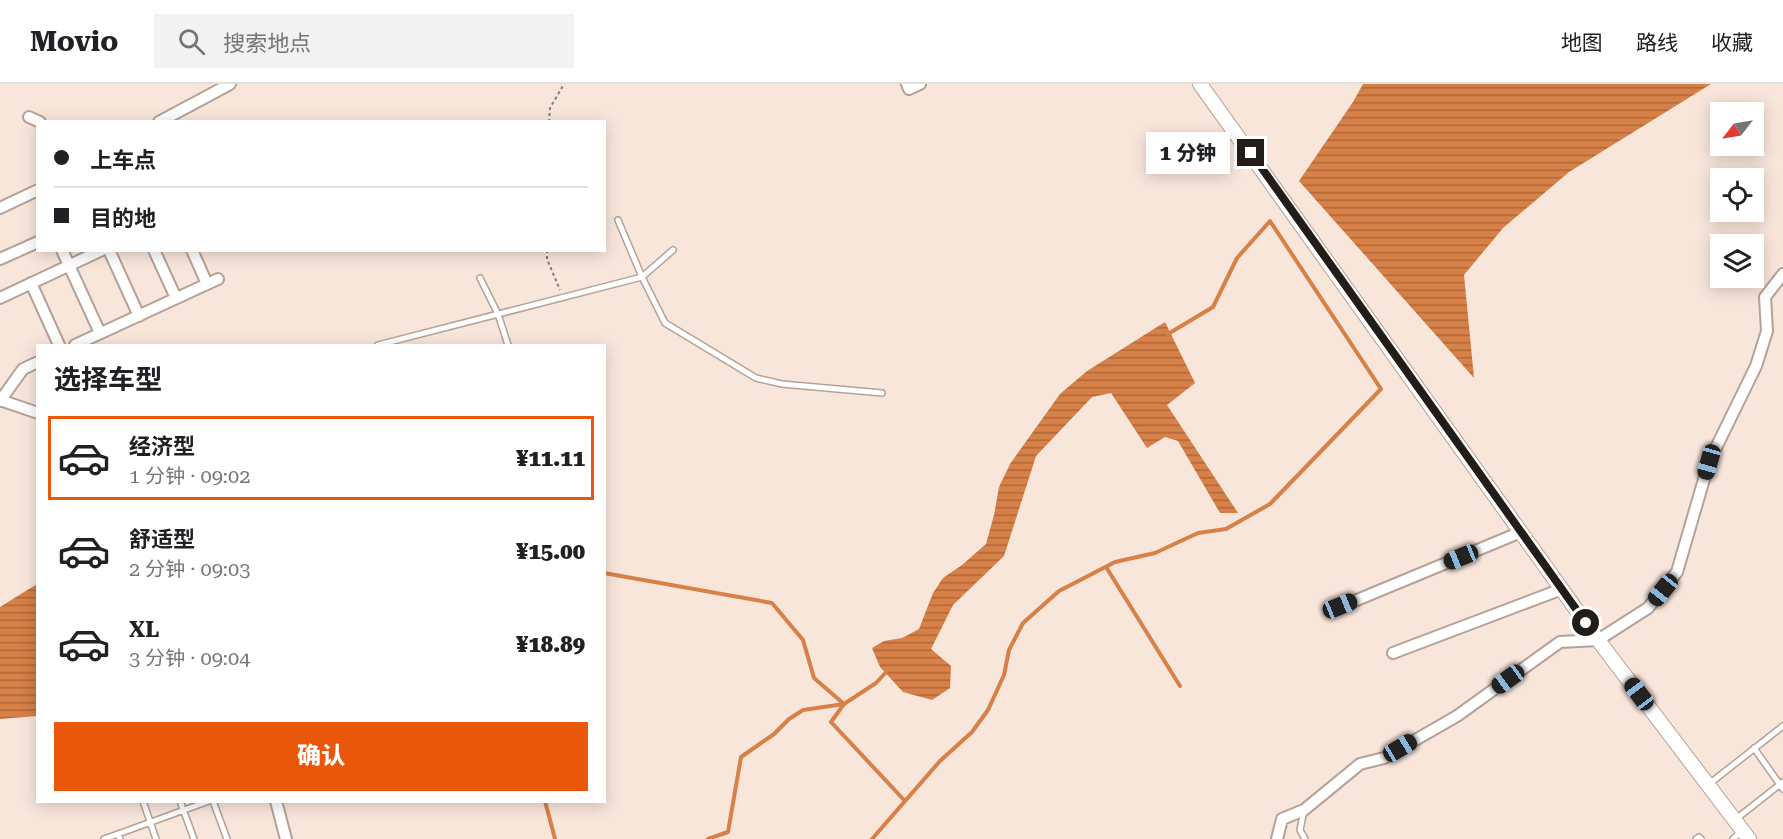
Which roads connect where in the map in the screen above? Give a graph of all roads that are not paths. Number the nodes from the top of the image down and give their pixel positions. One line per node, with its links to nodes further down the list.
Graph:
1 (230, 84): 7 (street)
2 (907, 84): 3 (street)
3 (920, 84)
4 (1200, 84): 39 (street)
5 (29, 117): 6 (street)
6 (36, 120)
7 (163, 120)
8 (36, 194): 9 (street)
9 (0, 208)
10 (618, 220): 21 (lane)
11 (36, 243): 18 (street)
12 (673, 250): 21 (lane)
13 (63, 252): 19 (street)
14 (98, 252): 19 (street)
15 (110, 252): 29 (street)
16 (155, 252): 27 (street)
17 (193, 252): 25 (street)
18 (0, 259)
19 (69, 266): 24 (street); 30 (street)
20 (1783, 274): 42 (street)
21 (642, 277): 28 (lane); 36 (lane)
22 (480, 278): 28 (lane)
23 (218, 279): 25 (street)
24 (31, 283): 26 (street); 31 (street)
25 (207, 284): 27 (street)
26 (0, 298)
27 (176, 298): 29 (street)
28 (498, 314): 33 (lane); 34 (lane)
29 (138, 316): 30 (street)
30 (100, 333): 32 (street)
31 (59, 344)
32 (77, 344)
33 (382, 344)
34 (508, 344)
35 (36, 363): 37 (street)
36 (882, 393)
37 (1, 401): 38 (street)
38 (36, 412)
39 (1521, 532): 40 (street); 41 (street)
40 (1562, 589): 42 (street); 43 (street)
41 (1340, 606)
42 (1598, 640): 46 (street); 54 (street)
43 (1393, 653)
44 (1783, 726): 45 (lane)
45 (1754, 748): 46 (lane); 47 (lane)
46 (1708, 785): 56 (street)
47 (1782, 785): 56 (lane)
48 (144, 803): 55 (lane)
49 (181, 803): 53 (lane)
50 (205, 803): 53 (lane)
51 (212, 803): 62 (lane)
52 (276, 803): 58 (street)
53 (184, 810): 55 (lane); 61 (lane)
54 (1304, 810): 63 (street); 64 (lane)
55 (151, 822): 57 (lane); 60 (lane)
56 (1740, 832)
57 (119, 836): 59 (lane)
58 (283, 838)
59 (104, 839)
60 (156, 839)
61 (194, 839)
62 (227, 839)
63 (1276, 839)
64 (1305, 839)
65 (1696, 839): 66 (lane)
66 (1701, 839)

